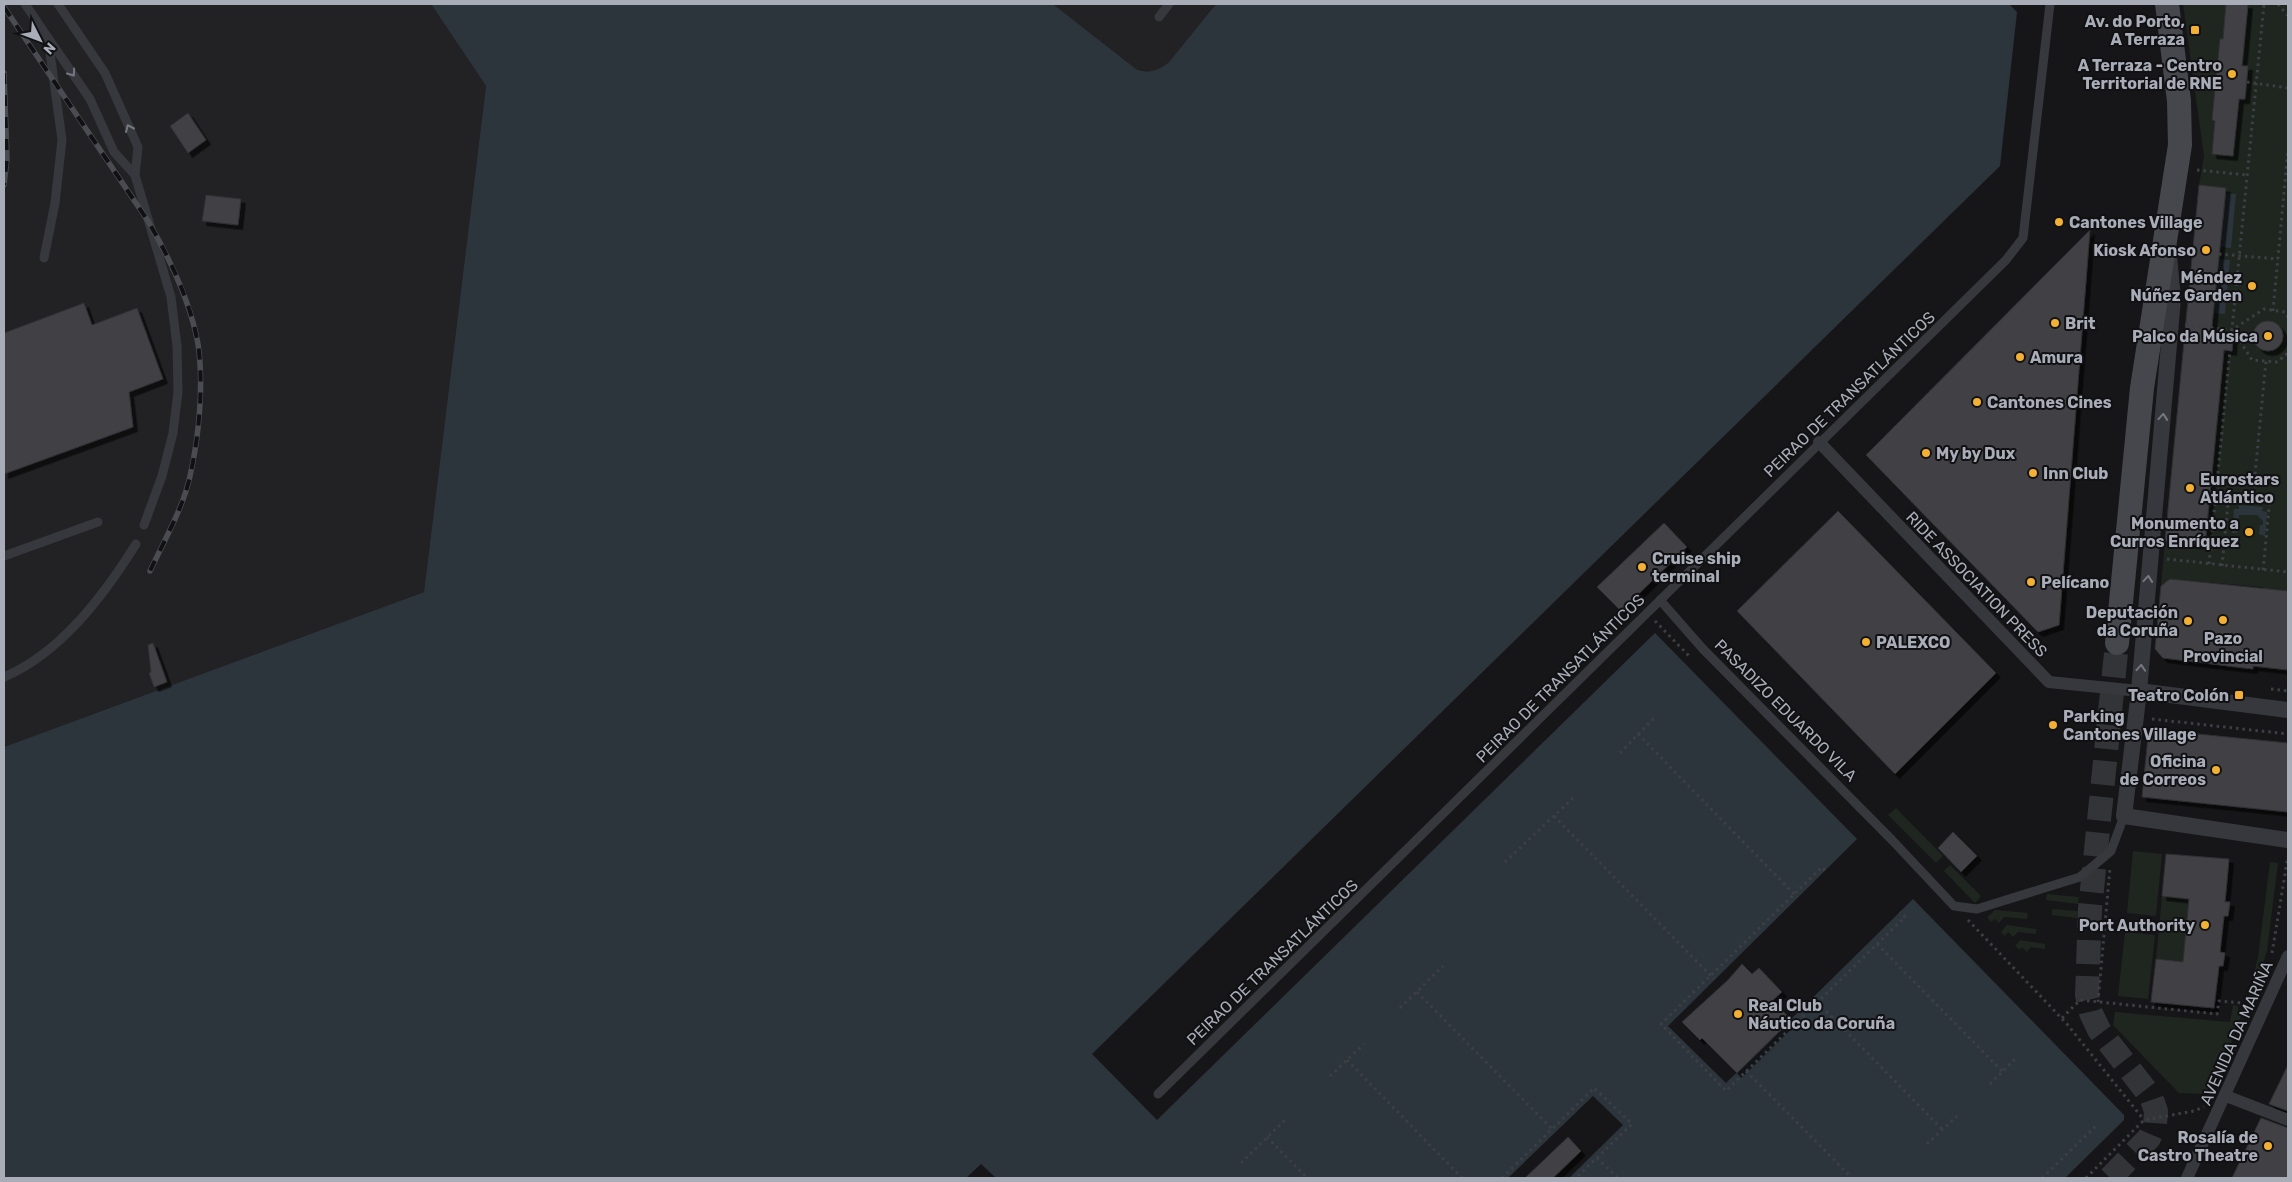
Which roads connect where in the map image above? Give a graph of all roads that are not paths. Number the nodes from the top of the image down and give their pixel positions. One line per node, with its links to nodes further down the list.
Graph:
1 (25, 4): 7 (lane)
2 (58, 4): 8 (lane, one-way to 2)
3 (1169, 4): 6 (lane)
4 (2050, 4): 11 (lane, PEIRAO DE TRANSATLÁNTICOS)
5 (2167, 4): 9 (main road)
6 (1159, 17)
7 (48, 38): 8 (lane, one-way to 8); 10 (lane)
8 (135, 175): 13 (lane)
9 (2167, 229): 17 (main road); 19 (street, one-way to 9)
10 (44, 258)
11 (1819, 442): 16 (lane, PEIRAO DE TRANSATLÁNTICOS); 19 (street, RIDE ASSOCIATION PRESS)
12 (98, 522): 15 (lane)
13 (144, 525)
14 (136, 544): 18 (lane)
15 (4, 556)
16 (1660, 600): 21 (lane, PASADIZO EDUARDO VILA); 24 (lane, PEIRAO DE TRANSATLÁNTICOS)
17 (2117, 643)
18 (4, 677)
19 (2139, 691): 20 (street); 21 (street)
20 (2288, 710)
21 (2124, 816): 22 (street)
22 (2288, 840)
23 (2288, 956): 25 (street, AVENIDA DA MARIÑA)
24 (1158, 1094)
25 (2226, 1096): 26 (street); 27 (street, AVENIDA DA MARIÑA)
26 (2288, 1120)
27 (2187, 1178)

